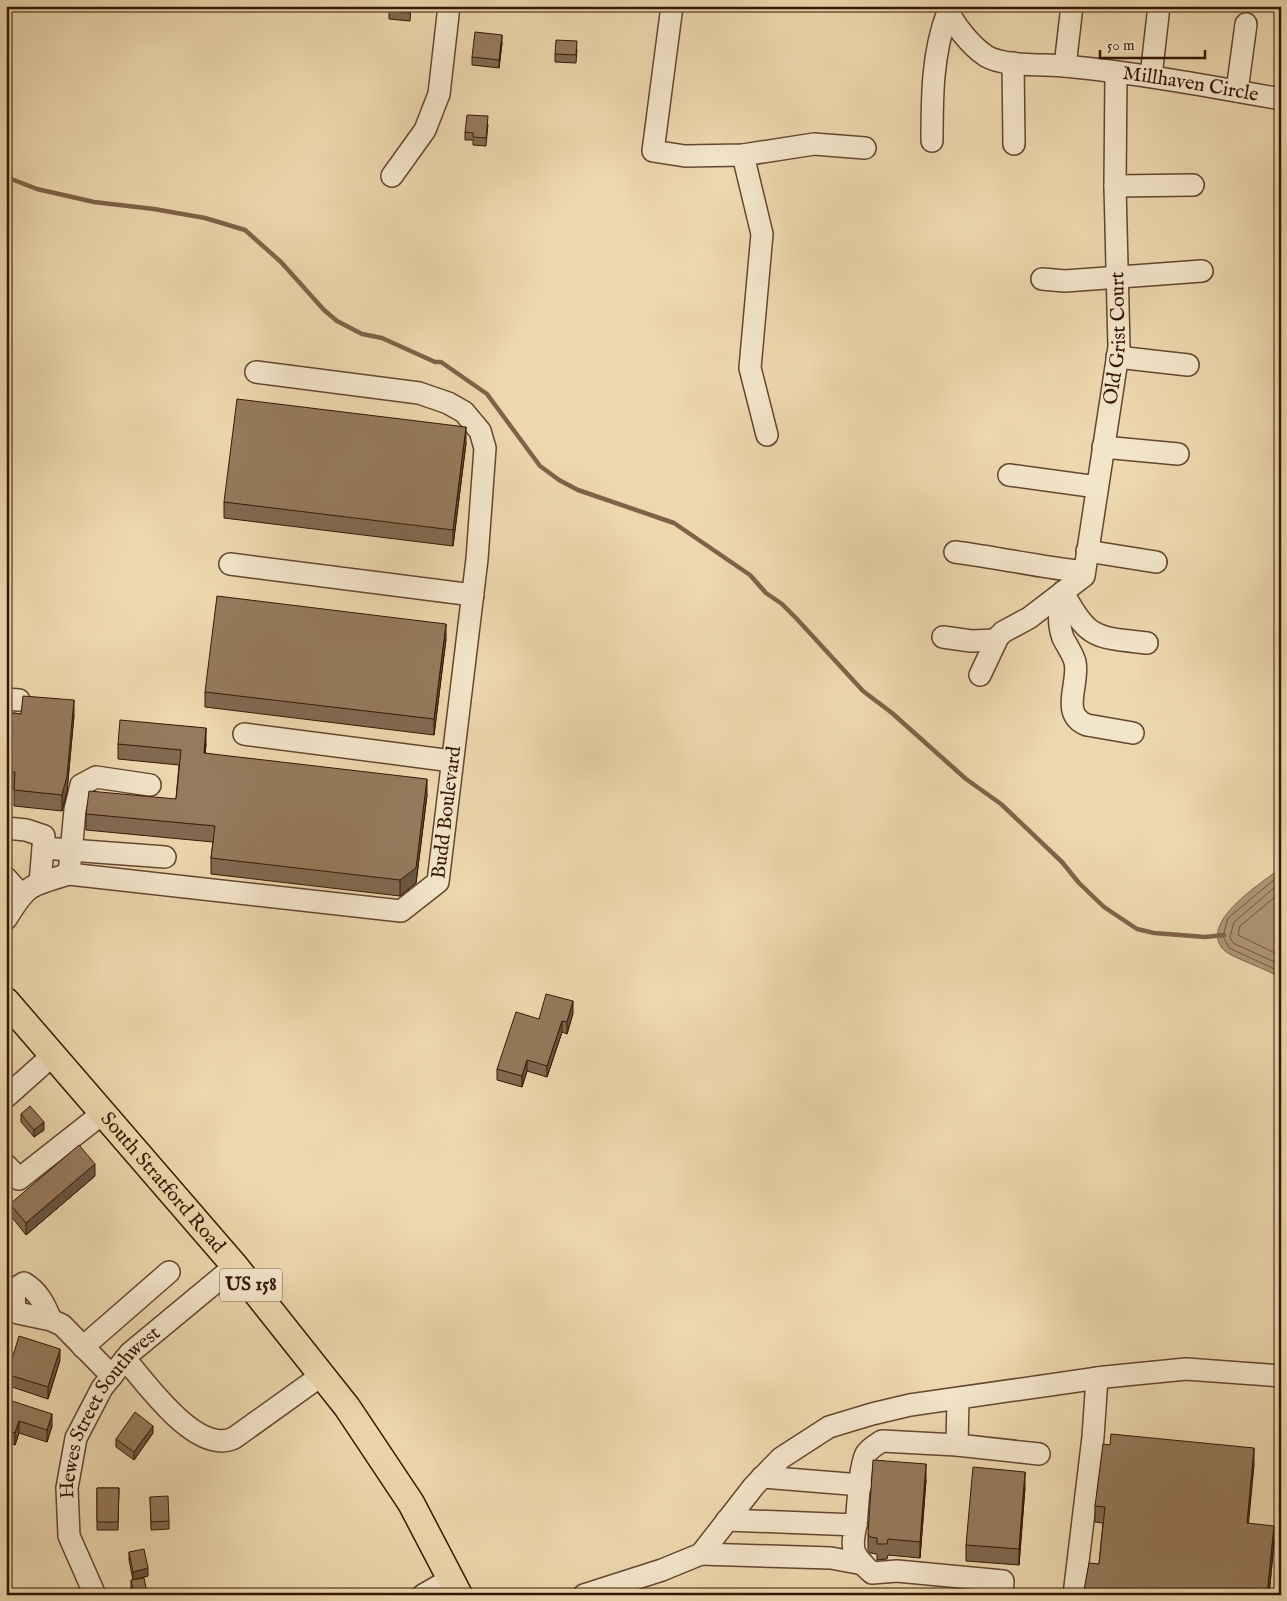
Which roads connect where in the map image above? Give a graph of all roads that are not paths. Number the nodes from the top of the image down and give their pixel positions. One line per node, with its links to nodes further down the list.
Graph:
1 (449, 6): 17 (street)
2 (672, 6): 16 (street)
3 (1072, 6): 8 (street)
4 (1159, 6): 10 (street)
5 (947, 9): 7 (street, Millhaven Circle); 13 (street)
6 (1246, 24): 11 (street)
7 (1013, 62): 8 (street, Millhaven Circle); 14 (street)
8 (1065, 66): 9 (street, Millhaven Circle)
9 (1116, 73): 10 (street, Millhaven Circle); 19 (street, Old Grist Court)
10 (1151, 76): 11 (street, Millhaven Circle)
11 (1237, 91): 12 (street, Millhaven Circle)
12 (1281, 99)
13 (932, 141)
14 (1014, 144)
15 (865, 148): 16 (street)
16 (743, 155): 26 (street)
17 (392, 176)
18 (1194, 185): 19 (street)
19 (1115, 186): 21 (street, Old Grist Court)
20 (1202, 271): 21 (street)
21 (1116, 276): 22 (street); 23 (street, Old Grist Court)
22 (1042, 280)
23 (1117, 357): 24 (street); 27 (street, Old Grist Court)
24 (1188, 365)
25 (256, 372): 37 (street, Budd Boulevard)
26 (767, 435)
27 (1103, 446): 28 (street); 30 (street, Old Grist Court)
28 (1178, 454)
29 (1009, 475): 30 (street)
30 (1097, 487): 31 (street, Old Grist Court)
31 (1087, 551): 33 (street); 35 (street, Old Grist Court)
32 (955, 552): 35 (street)
33 (1156, 562)
34 (230, 564): 37 (street)
35 (1084, 572): 36 (street)
36 (1063, 592): 39 (street); 40 (street); 42 (street)
37 (473, 595): 44 (street, Budd Boulevard)
38 (943, 636): 39 (street)
39 (996, 640): 41 (street)
40 (1147, 643)
41 (980, 675)
42 (1133, 733)
43 (244, 734): 44 (street)
44 (452, 761): 50 (street, Budd Boulevard)
45 (150, 785): 48 (street)
46 (6, 828): 47 (street)
47 (43, 848): 48 (street); 52 (street)
48 (70, 850): 49 (street); 50 (street)
49 (165, 857)
50 (69, 874): 52 (street, Budd Boulevard)
51 (6, 878): 53 (street)
52 (40, 883): 53 (street, Budd Boulevard)
53 (21, 895): 54 (street, Budd Boulevard)
54 (6, 919)
55 (6, 1001): 56 (main road, South Stratford Road / US 158)
56 (53, 1056): 57 (street); 58 (main road, South Stratford Road / US 158)
57 (6, 1097)
58 (102, 1113): 59 (street); 60 (main road, South Stratford Road / US 158)
59 (6, 1165)
60 (235, 1266): 64 (street, Hewes Street Southwest); 65 (main road, South Stratford Road / US 158)
61 (169, 1272): 63 (street)
62 (52, 1320): 63 (street)
63 (83, 1347): 66 (street)
64 (125, 1359): 65 (street); 66 (street, Hewes Street Southwest)
65 (322, 1375): 78 (main road, South Stratford Road / US 158)
66 (112, 1376): 79 (street, Hewes Street Southwest)
67 (1281, 1376): 68 (street)
68 (1097, 1378): 69 (street); 83 (street)
69 (958, 1399): 70 (street); 72 (street)
70 (957, 1445): 71 (street); 73 (street)
71 (1039, 1454)
72 (762, 1477): 73 (street); 74 (street)
73 (861, 1486): 75 (street)
74 (727, 1520): 75 (street); 76 (street)
75 (856, 1525): 77 (street)
76 (701, 1554): 77 (street); 81 (street)
77 (863, 1564): 82 (street)
78 (455, 1587): 80 (street)
79 (95, 1595)
80 (423, 1595)
81 (584, 1595)
82 (1002, 1595)
83 (1074, 1595)

